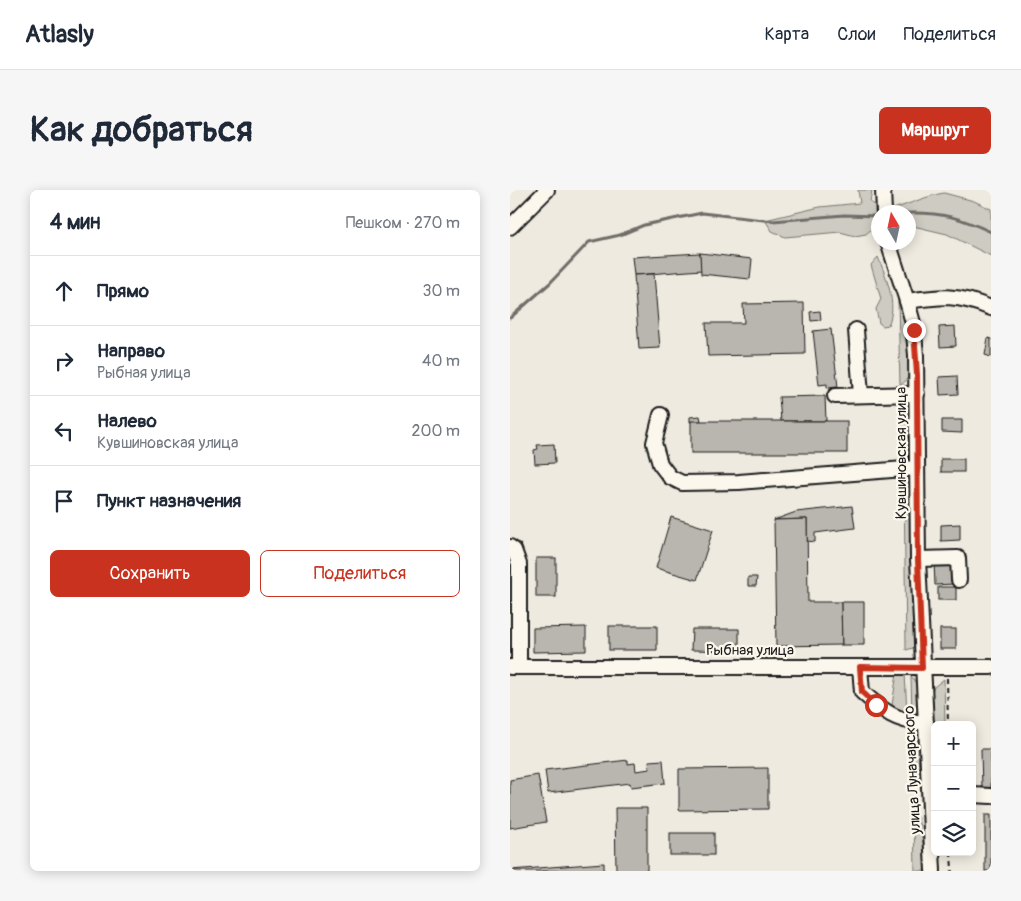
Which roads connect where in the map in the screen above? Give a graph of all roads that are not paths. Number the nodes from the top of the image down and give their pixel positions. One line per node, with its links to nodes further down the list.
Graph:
1 (547, 190): 2 (street)
2 (510, 227)
3 (891, 250): 4 (street, Кувшиновская улица)
4 (907, 301): 5 (street); 7 (street, Кувшиновская улица)
5 (991, 308)
6 (856, 330): 8 (street)
7 (917, 394): 8 (street); 11 (street, Кувшиновская улица)
8 (860, 395): 9 (street)
9 (835, 396)
10 (661, 415): 11 (street)
11 (917, 468): 13 (street, Кувшиновская улица)
12 (510, 547): 15 (street)
13 (918, 559): 14 (street); 18 (street, Кувшиновская улица)
14 (959, 580)
15 (514, 667): 16 (street, Рыбная улица)
16 (860, 667): 18 (street, Рыбная улица); 19 (street)
17 (991, 667): 18 (street, Рыбная улица)
18 (922, 668): 19 (street, улица Луначарского)
19 (926, 722): 20 (street, улица Луначарского)
20 (931, 782)
21 (976, 795): 22 (street)
22 (991, 796)
23 (932, 811): 24 (street, улица Луначарского)
24 (932, 871)

